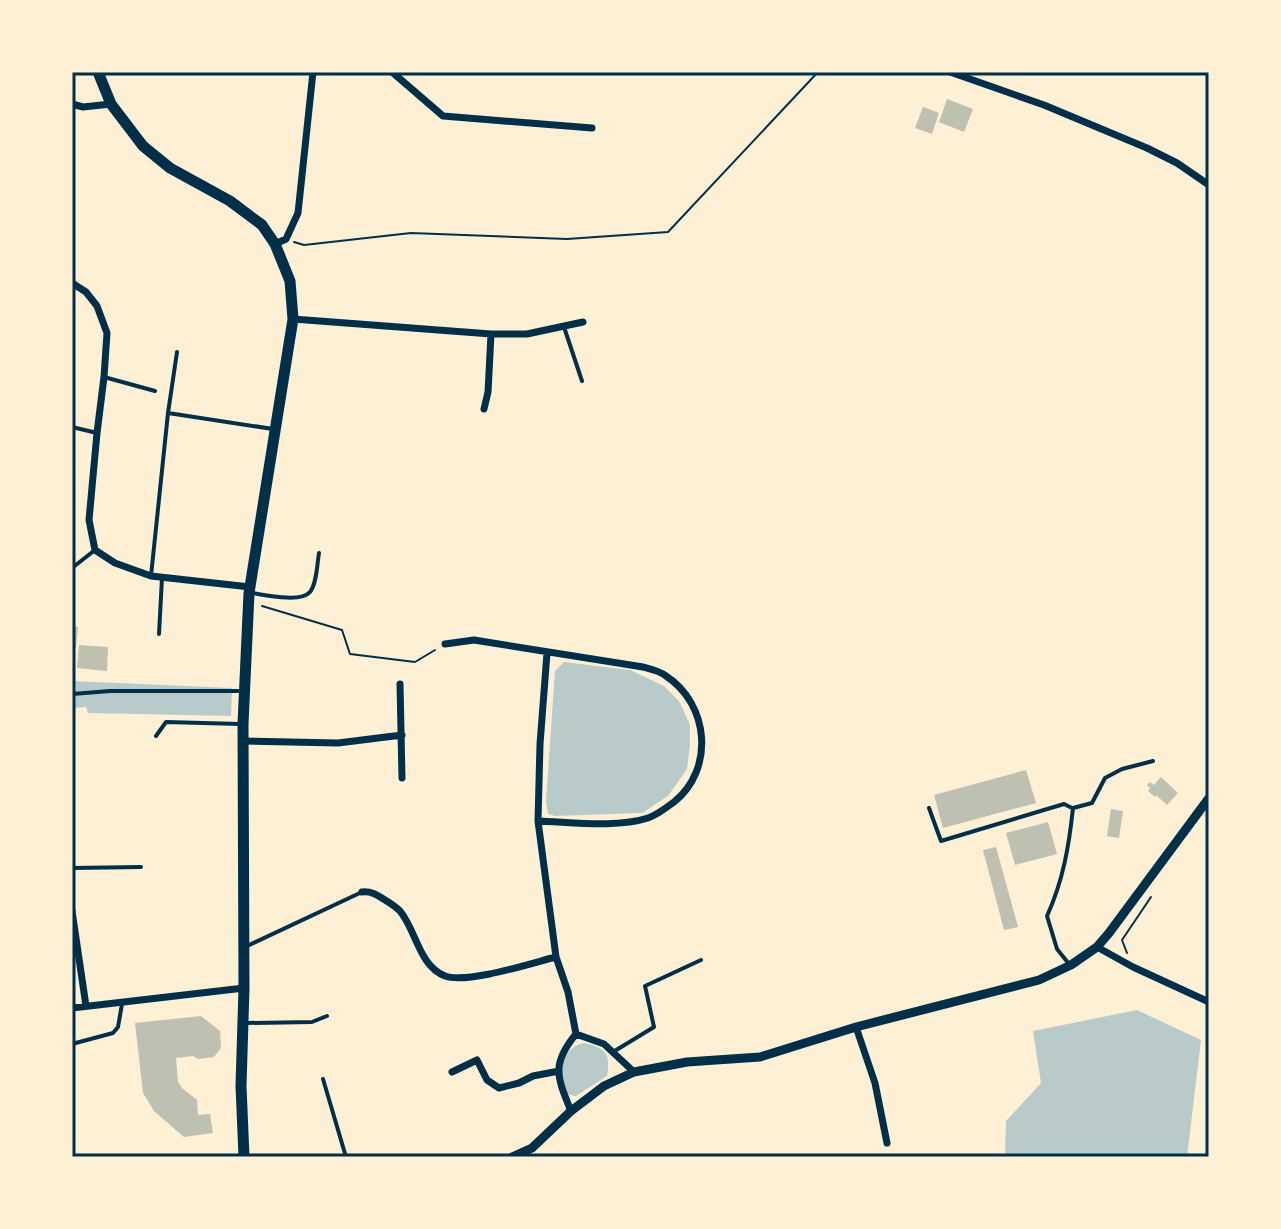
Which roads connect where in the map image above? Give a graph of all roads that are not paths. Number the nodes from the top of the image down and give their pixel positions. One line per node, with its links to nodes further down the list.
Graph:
1 (98, 72): 6 (main road)
2 (313, 72): 9 (street)
3 (392, 72): 7 (street)
4 (950, 72): 8 (street)
5 (72, 104): 6 (street)
6 (111, 104): 9 (main road)
7 (592, 128)
8 (1209, 185)
9 (275, 244): 11 (main road)
10 (72, 283): 16 (street)
11 (293, 319): 14 (street); 22 (main road)
12 (583, 322): 13 (street)
13 (564, 327): 14 (street); 17 (lane)
14 (491, 334): 19 (street)
15 (177, 352): 20 (lane)
16 (104, 377): 18 (lane); 23 (street)
17 (582, 381)
18 (155, 391)
19 (484, 409)
20 (168, 413): 22 (lane); 27 (lane)
21 (72, 427): 23 (lane)
22 (276, 429): 29 (main road)
23 (97, 433): 24 (street)
24 (95, 550): 26 (lane); 27 (street)
25 (319, 553): 29 (lane)
26 (72, 568)
27 (151, 576): 28 (street)
28 (162, 578): 29 (street); 30 (lane)
29 (249, 590): 34 (main road)
30 (159, 634)
31 (445, 644): 32 (street)
32 (547, 653): 45 (street); 45 (street)
33 (400, 684): 37 (street)
34 (244, 691): 35 (lane); 36 (main road)
35 (72, 694)
36 (243, 724): 38 (lane); 39 (main road)
37 (402, 735): 39 (street); 41 (street)
38 (156, 736)
39 (242, 741): 50 (main road)
40 (1153, 761): 44 (lane)
41 (402, 778)
42 (1209, 798): 51 (street)
43 (929, 808): 44 (lane)
44 (1073, 808): 54 (lane)
45 (538, 821): 52 (street)
46 (141, 867): 47 (lane)
47 (72, 868)
48 (362, 892): 50 (lane); 52 (street)
49 (72, 911): 58 (street)
50 (244, 947): 55 (main road)
51 (1097, 947): 54 (street); 57 (street)
52 (556, 957): 63 (street)
53 (701, 960): 65 (lane)
54 (1071, 965): 62 (street)
55 (244, 988): 56 (street); 61 (main road)
56 (122, 1002): 58 (street); 64 (lane)
57 (1209, 1002)
58 (86, 1006): 59 (street)
59 (72, 1008)
60 (327, 1016): 61 (lane)
61 (243, 1023): 72 (main road)
62 (856, 1027): 68 (street); 71 (street)
63 (576, 1034): 65 (street); 66 (street)
64 (72, 1044)
65 (613, 1052): 68 (street)
66 (559, 1071): 67 (street); 70 (street)
67 (452, 1072)
68 (634, 1072): 70 (street)
69 (323, 1079): 73 (lane)
70 (571, 1111): 74 (street)
71 (887, 1143)
72 (244, 1157)
73 (346, 1157)
74 (512, 1157)

